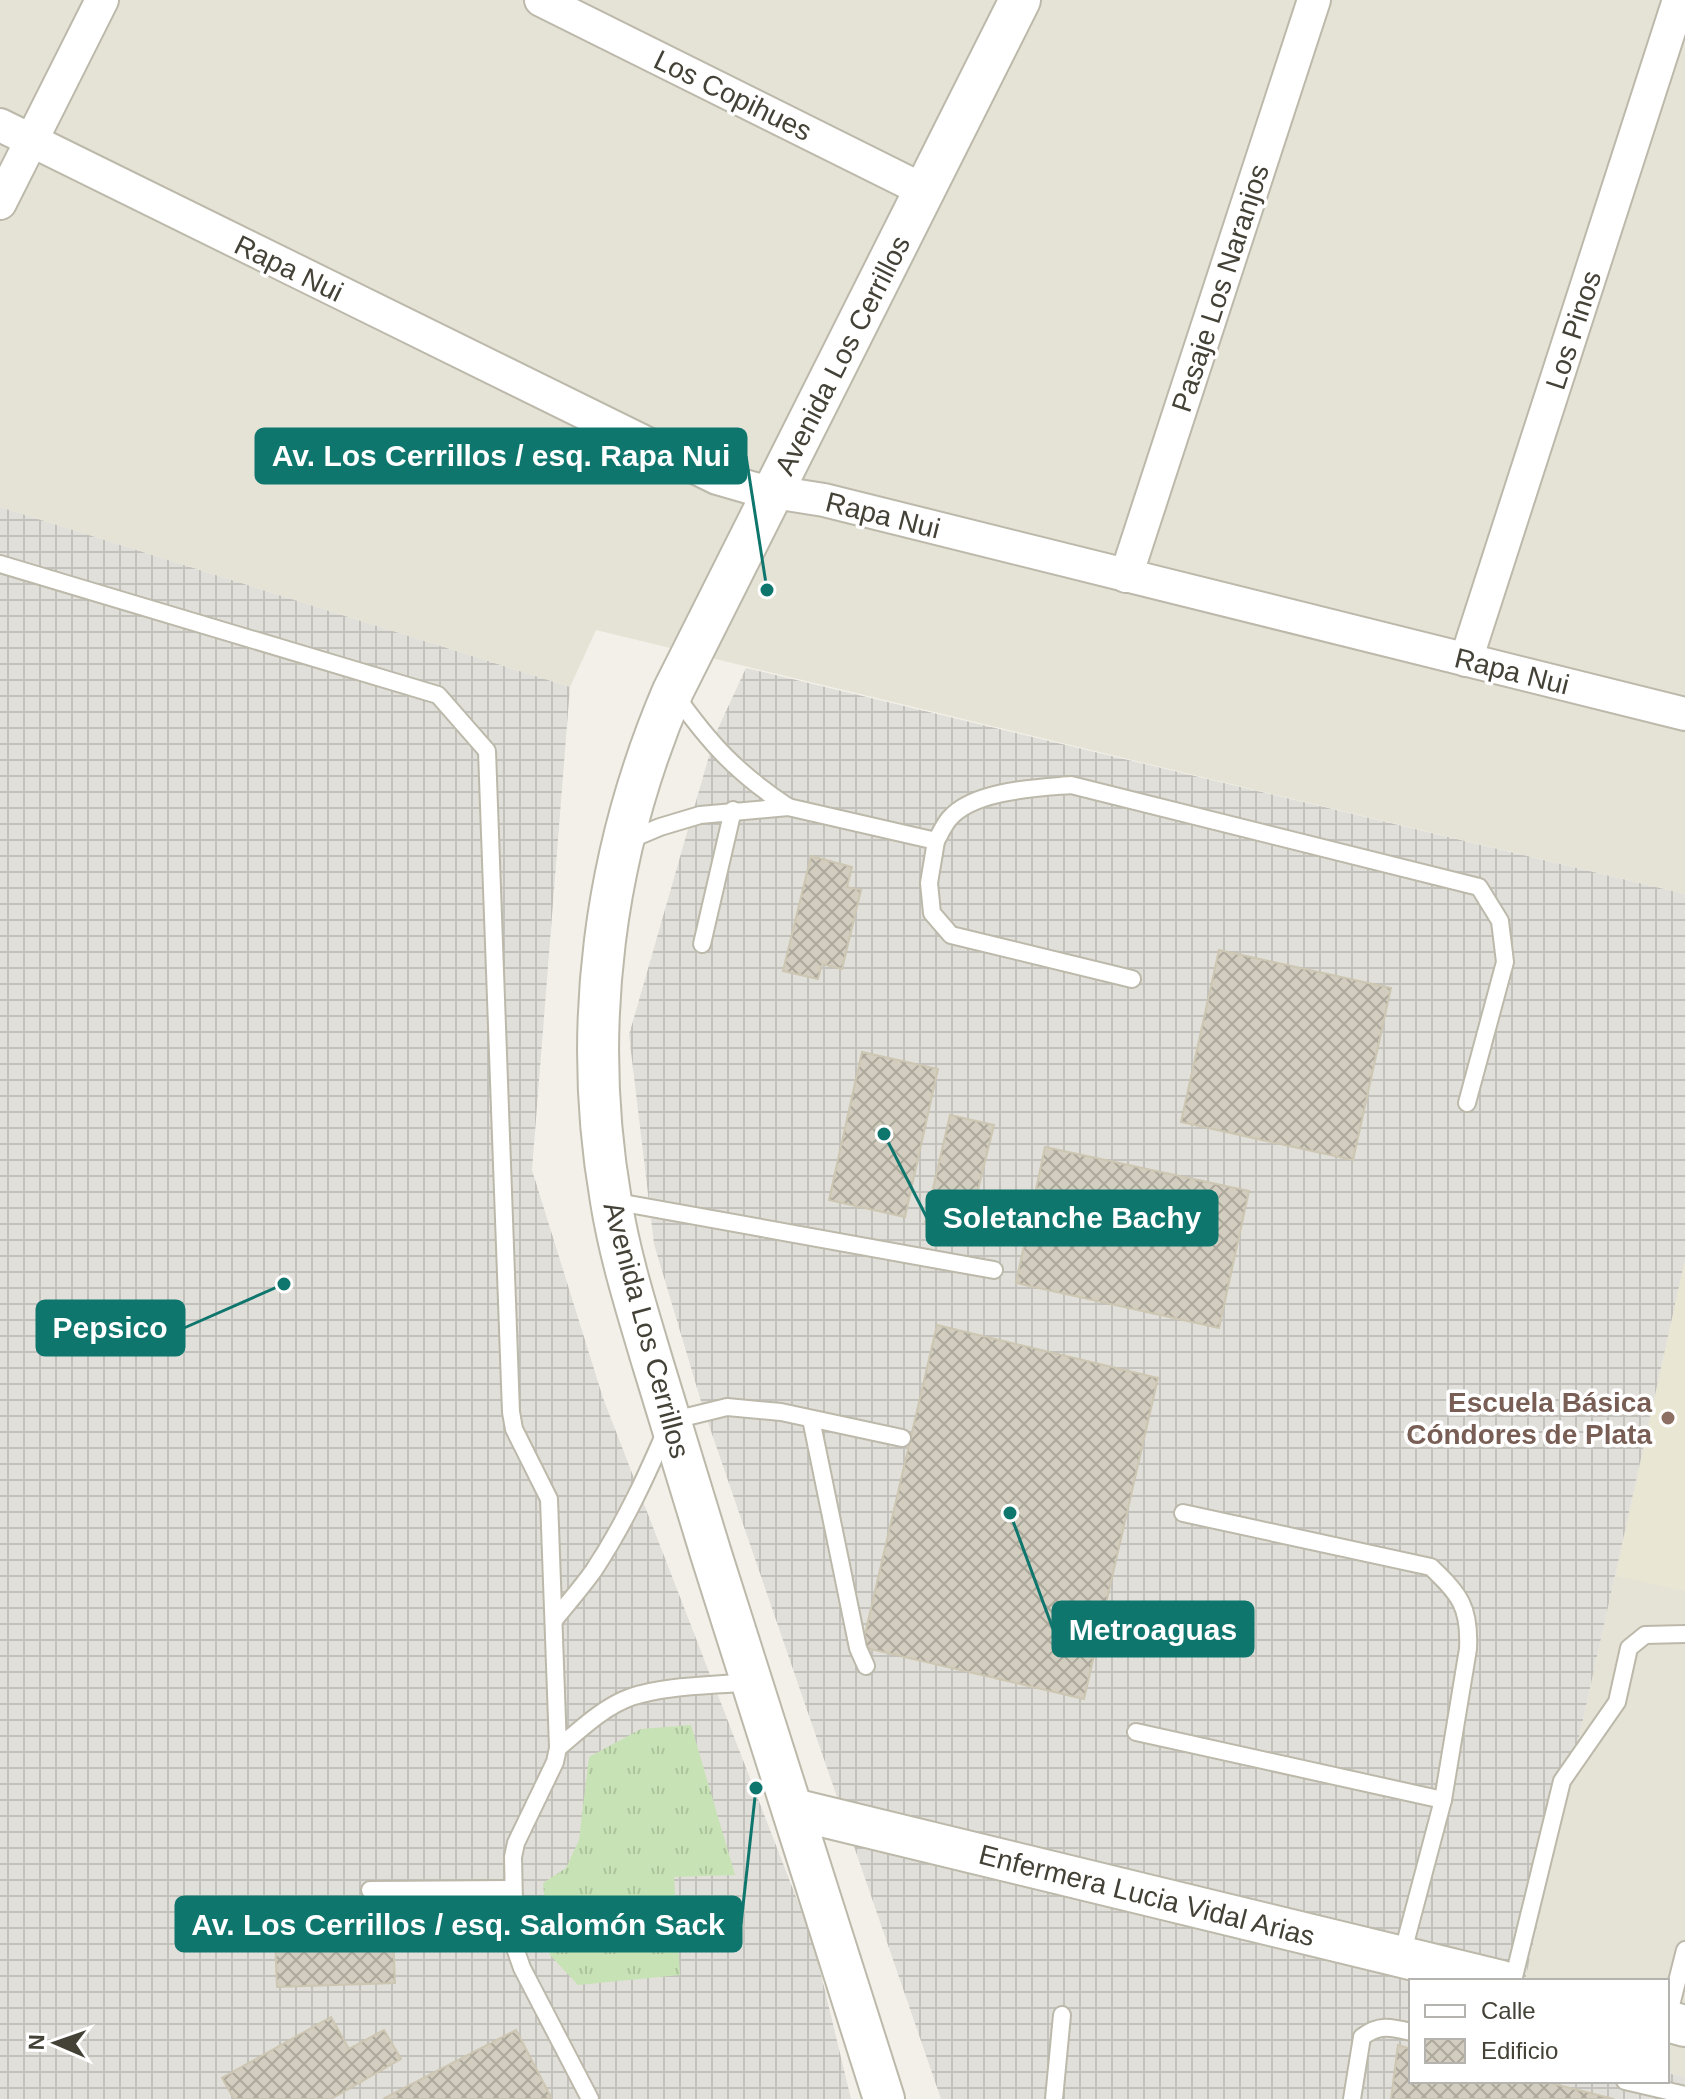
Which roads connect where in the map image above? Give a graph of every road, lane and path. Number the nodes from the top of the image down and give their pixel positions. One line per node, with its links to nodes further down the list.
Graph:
1 (102, 0): 7 (street)
2 (541, 0): 8 (street, Los Copihues)
3 (1020, 0): 8 (street, Avenida Los Cerrillos)
4 (1314, 0): 12 (street, Pasaje Los Naranjos)
5 (1679, 0): 13 (street, Los Pinos)
6 (0, 125): 7 (street, Rapa Nui)
7 (31, 140): 9 (street); 10 (street, Rapa Nui)
8 (925, 191): 10 (street, Avenida Los Cerrillos)
9 (0, 203)
10 (774, 492): 12 (street, Rapa Nui); 14 (street, Avenida Los Cerrillos)
11 (0, 564): 29 (lane)
12 (1126, 576): 13 (street, Rapa Nui)
13 (1466, 660): 15 (street, Rapa Nui)
14 (673, 691): 16 (lane); 19 (street, Avenida Los Cerrillos)
15 (1685, 714)
16 (788, 807): 17 (lane); 18 (lane)
17 (733, 810): 19 (lane); 20 (lane)
18 (936, 841): 21 (lane); 22 (lane)
19 (622, 843): 23 (street, Avenida Los Cerrillos)
20 (702, 944)
21 (1132, 979)
22 (1467, 1103)
23 (611, 1201): 24 (lane); 26 (street, Avenida Los Cerrillos)
24 (994, 1270)
25 (811, 1419): 26 (lane); 27 (lane); 31 (lane)
26 (670, 1421): 29 (lane); 32 (street, Avenida Los Cerrillos)
27 (902, 1438)
28 (1183, 1513): 35 (lane)
29 (555, 1619): 34 (lane)
30 (1685, 1634): 42 (lane)
31 (866, 1666)
32 (750, 1682): 34 (lane); 36 (street, Avenida Los Cerrillos)
33 (1136, 1732): 35 (lane)
34 (558, 1748): 37 (lane)
35 (1443, 1800): 40 (lane)
36 (793, 1809): 40 (street, Enfermera Lucia Vidal Arias); 49 (street, Avenida Los Cerrillos)
37 (513, 1889): 38 (lane); 48 (lane)
38 (370, 1890)
39 (1685, 1950): 43 (lane)
40 (1401, 1957): 41 (street, Enfermera Lucia Vidal Arias)
41 (1493, 1979)
42 (1513, 1979)
43 (1669, 2013)
44 (1062, 2015): 50 (lane)
45 (1409, 2032): 51 (lane)
46 (1634, 2083): 47 (lane)
47 (1685, 2095)
48 (590, 2099)
49 (884, 2099)
50 (1054, 2099)
51 (1352, 2099)

